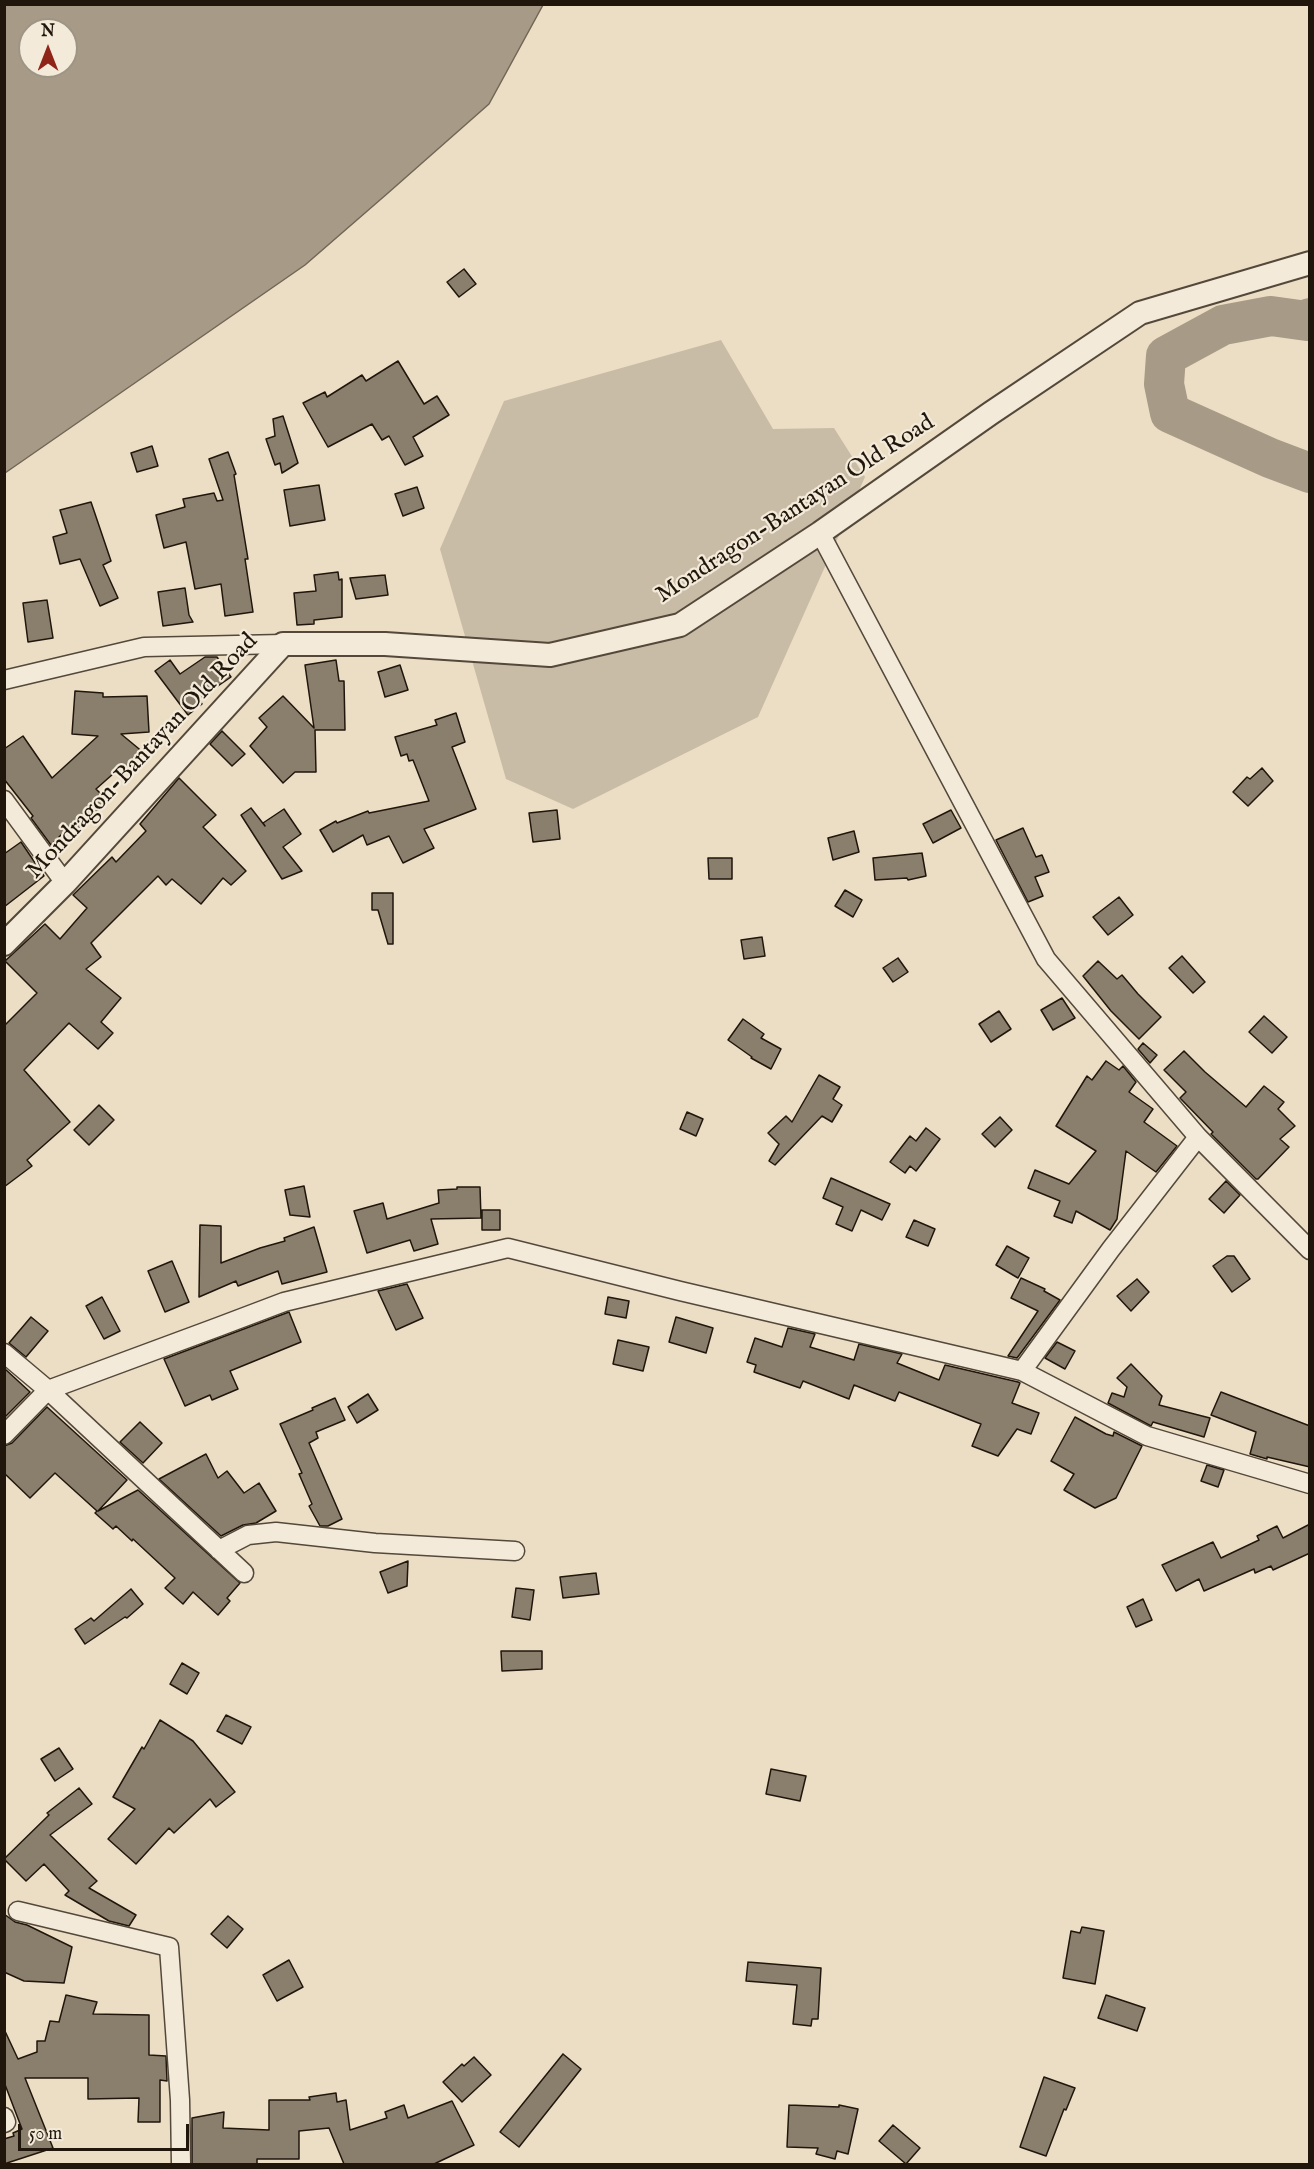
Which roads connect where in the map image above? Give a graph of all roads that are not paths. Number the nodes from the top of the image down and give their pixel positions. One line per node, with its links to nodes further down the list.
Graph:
1 (1310, 263): 2 (street, Mondragon-Bantayan Old Road)
2 (820, 533): 3 (street, Mondragon-Bantayan Old Road); 8 (street)
3 (283, 645): 4 (street); 6 (street, Mondragon-Bantayan Old Road)
4 (4, 680)
5 (4, 800): 6 (street)
6 (65, 883): 7 (street, Mondragon-Bantayan Old Road)
7 (4, 944)
8 (1198, 1137): 9 (street); 11 (street)
9 (1310, 1250)
10 (4, 1353): 12 (street)
11 (1022, 1371): 12 (street); 14 (street)
12 (48, 1390): 13 (street); 15 (street)
13 (4, 1435)
14 (1310, 1484)
15 (219, 1550): 16 (street); 17 (street)
16 (516, 1551)
17 (244, 1573)
18 (18, 1911): 21 (street)
19 (4, 2117): 20 (street)
20 (4, 2123)
21 (181, 2164)

